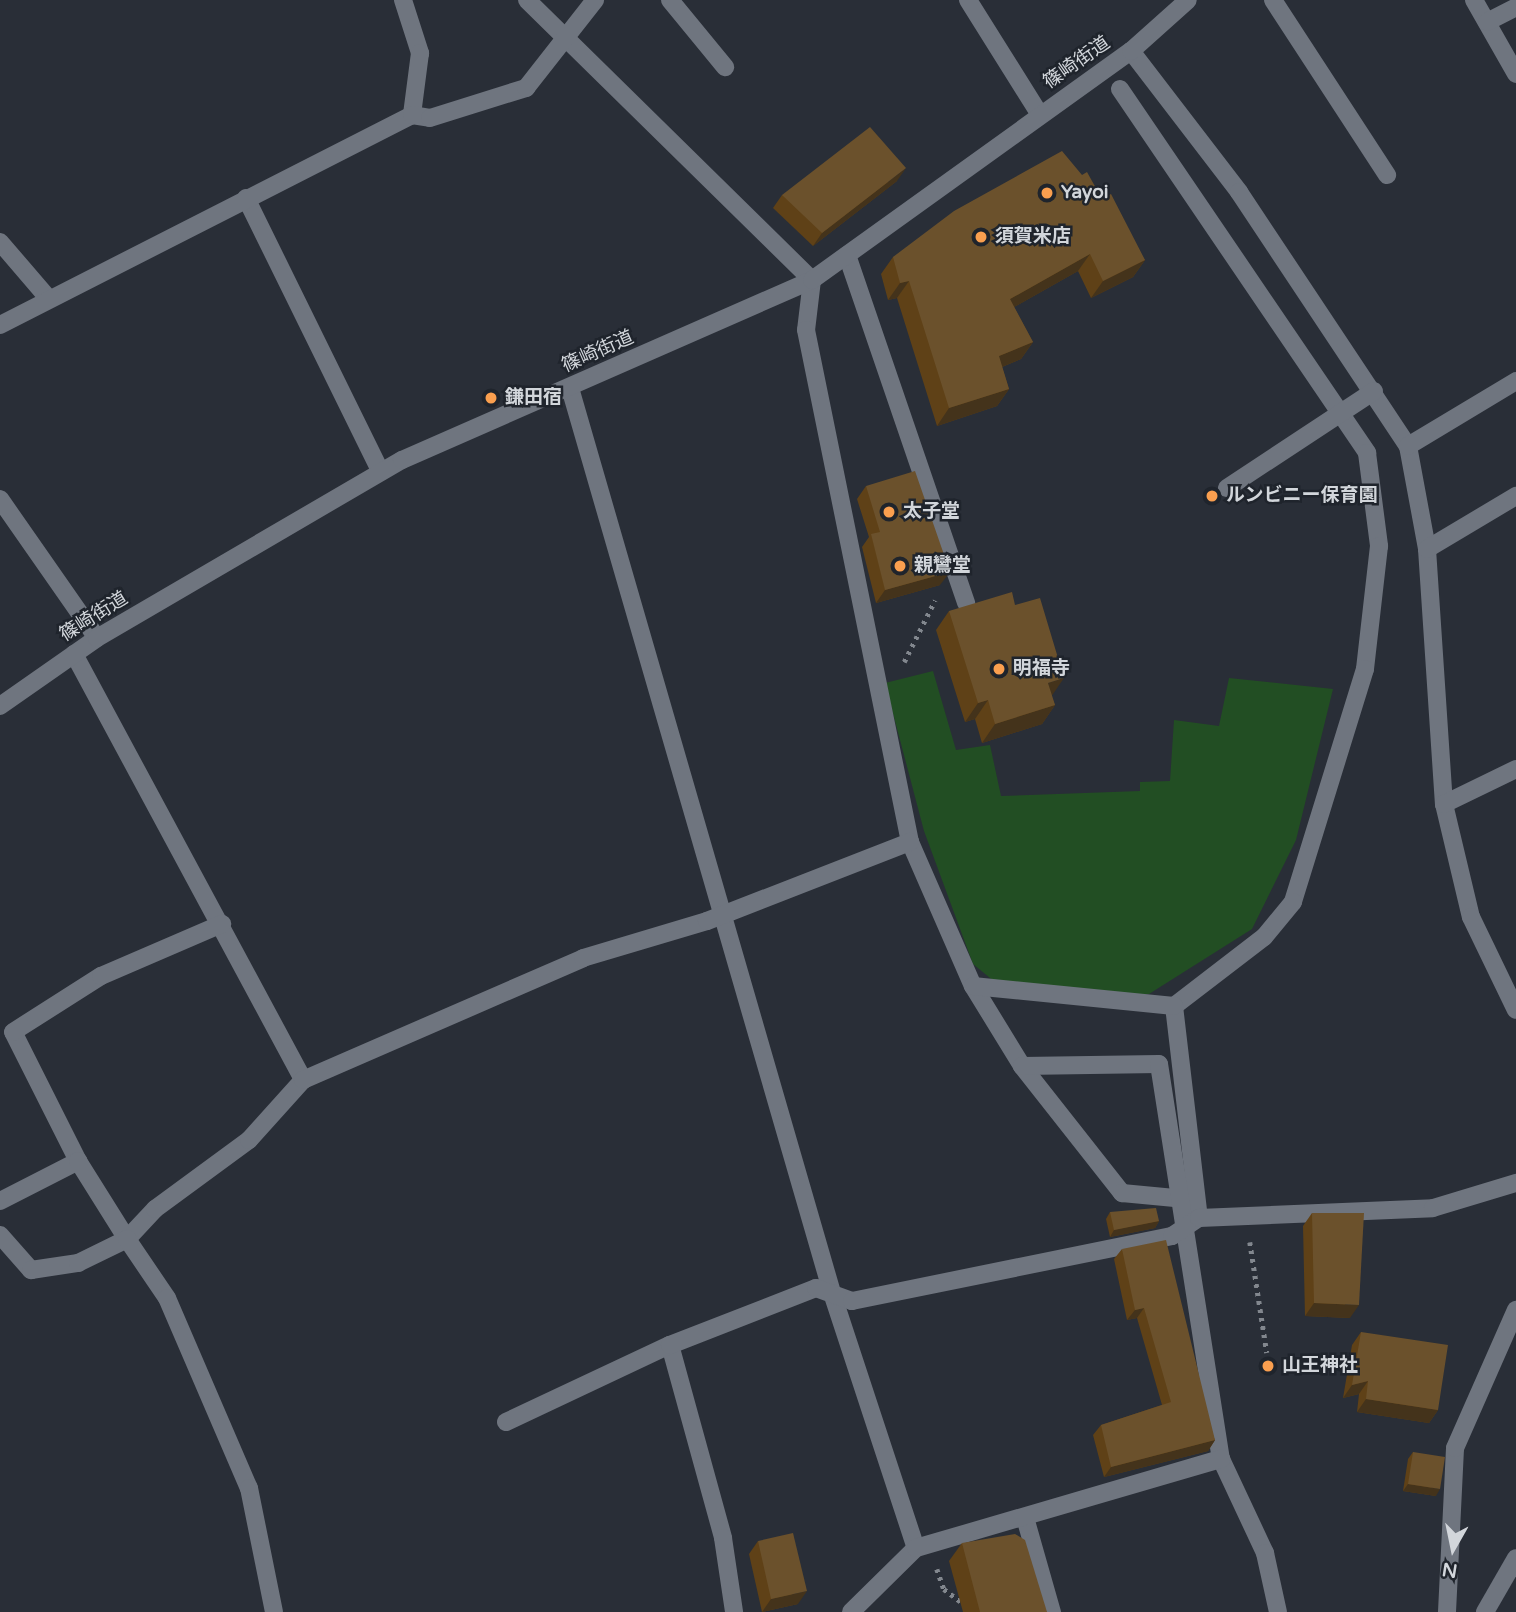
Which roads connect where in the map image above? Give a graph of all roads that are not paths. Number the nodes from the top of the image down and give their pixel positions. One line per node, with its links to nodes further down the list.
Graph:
1 (404, 0): 16 (street)
2 (527, 0): 11 (street)
3 (596, 0): 11 (street)
4 (670, 0): 13 (street)
5 (968, 0): 17 (street)
6 (1188, 0): 12 (street, 篠崎街道)
7 (1273, 0): 18 (street)
8 (1474, 0): 10 (street)
9 (1516, 7): 10 (street)
10 (1488, 22): 14 (street)
11 (570, 40): 16 (street); 22 (street)
12 (1131, 51): 17 (street, 篠崎街道); 27 (street)
13 (725, 67)
14 (1516, 74)
15 (1120, 89): 28 (street)
16 (412, 115): 19 (street)
17 (1040, 115): 21 (street, 篠崎街道)
18 (1387, 175)
19 (246, 198): 23 (street); 30 (street)
20 (0, 242): 23 (street)
21 (847, 255): 22 (street, 篠崎街道); 35 (street)
22 (812, 279): 26 (street, 篠崎街道); 41 (street)
23 (48, 298): 24 (street)
24 (0, 325)
25 (1516, 381): 29 (street)
26 (570, 387): 30 (street, 篠崎街道); 42 (street)
27 (1374, 391): 28 (street); 29 (street)
28 (1340, 413): 31 (street); 45 (street)
29 (1408, 446): 34 (street)
30 (381, 472): 36 (street, 篠崎街道)
31 (1227, 488)
32 (1516, 496): 34 (street)
33 (0, 499): 36 (street)
34 (1427, 549): 40 (street)
35 (963, 597)
36 (97, 638): 37 (street, 篠崎街道)
37 (74, 654): 38 (street, 篠崎街道); 43 (street)
38 (0, 706)
39 (1516, 769): 40 (street)
40 (1444, 804): 46 (street)
41 (910, 842): 42 (street); 44 (street)
42 (725, 914): 48 (street); 56 (street)
43 (222, 924): 48 (street); 49 (street)
44 (973, 986): 45 (street); 47 (street)
45 (1174, 1006): 53 (street)
46 (1516, 1010)
47 (1022, 1066): 51 (street); 51 (street)
48 (303, 1080): 55 (street)
49 (78, 1161): 52 (street); 55 (street)
50 (1516, 1183): 53 (street)
51 (1175, 1198): 53 (street)
52 (0, 1201)
53 (1192, 1221): 56 (street); 62 (street)
54 (0, 1235): 55 (street)
55 (127, 1239): 66 (street)
56 (832, 1293): 59 (street); 64 (street)
57 (1516, 1310): 58 (street)
58 (1506, 1342): 60 (street); 71 (street)
59 (670, 1345): 61 (street); 67 (street)
60 (1516, 1358)
61 (506, 1422)
62 (1221, 1459): 63 (street); 70 (street)
63 (1026, 1521): 64 (street); 69 (street)
64 (922, 1547): 68 (street)
65 (1516, 1558): 72 (street)
66 (274, 1612)
67 (734, 1612)
68 (851, 1612)
69 (1052, 1612)
70 (1278, 1612)
71 (1447, 1612)
72 (1485, 1612)

